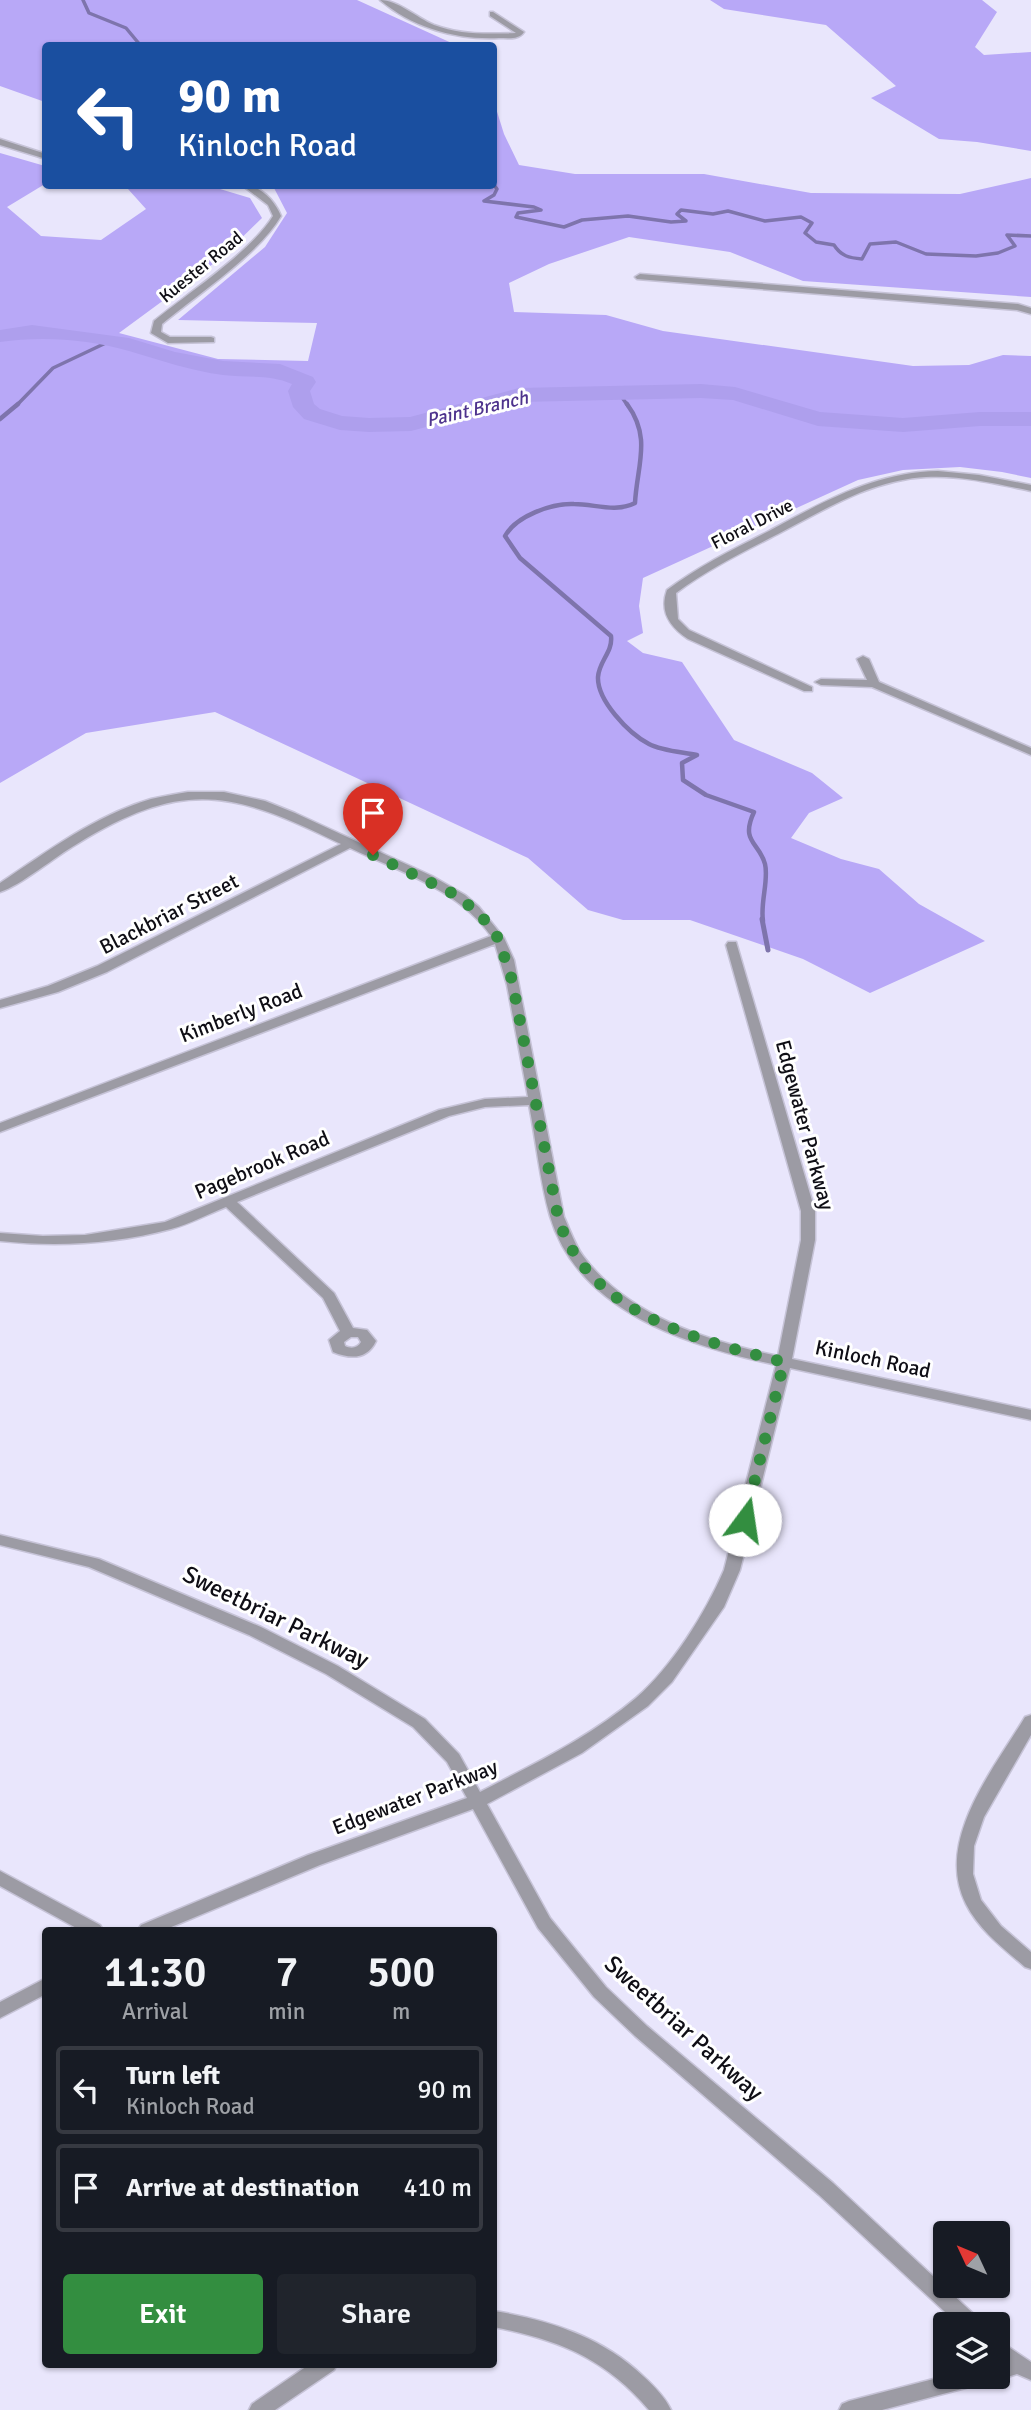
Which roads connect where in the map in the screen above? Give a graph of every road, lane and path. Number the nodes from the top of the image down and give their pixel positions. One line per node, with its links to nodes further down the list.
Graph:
1 (384, 0): 2 (street)
2 (493, 15)
3 (0, 142): 4 (street)
4 (42, 156)
5 (251, 189): 8 (street, Kuester Road)
6 (640, 277): 7 (street)
7 (1031, 309)
8 (211, 340)
9 (1031, 488): 13 (street, Floral Drive)
10 (863, 659): 12 (street)
11 (821, 682): 12 (street)
12 (873, 684): 14 (street)
13 (808, 689)
14 (1031, 752)
15 (349, 844): 16 (street, Kinloch Road); 17 (street, Kinloch Road); 19 (street, Blackbriar Street)
16 (0, 887)
17 (498, 938): 20 (street, Kinloch Road); 21 (street, Kimberly Road)
18 (732, 945): 25 (street, Edgewater Parkway)
19 (0, 1004)
20 (535, 1101): 22 (street, Pagebrook Road); 25 (street, Kinloch Road)
21 (0, 1128)
22 (229, 1202): 23 (street, Pagebrook Road); 24 (street)
23 (0, 1237)
24 (348, 1332)
25 (784, 1362): 26 (street, Kinloch Road); 29 (street, Edgewater Parkway)
26 (1031, 1415)
27 (0, 1540): 29 (street, Sweetbriar Parkway)
28 (1031, 1721): 33 (street)
29 (477, 1801): 32 (street, Edgewater Parkway); 36 (street, Sweetbriar Parkway)
30 (0, 1878): 31 (street)
31 (89, 1927)
32 (154, 1927)
33 (1031, 1962)
34 (42, 1987): 35 (street)
35 (0, 2011)
36 (958, 2312)
37 (497, 2320): 41 (street)
38 (321, 2368): 40 (street)
39 (933, 2388): 42 (street)
40 (259, 2410)
41 (661, 2410)
42 (849, 2410)

